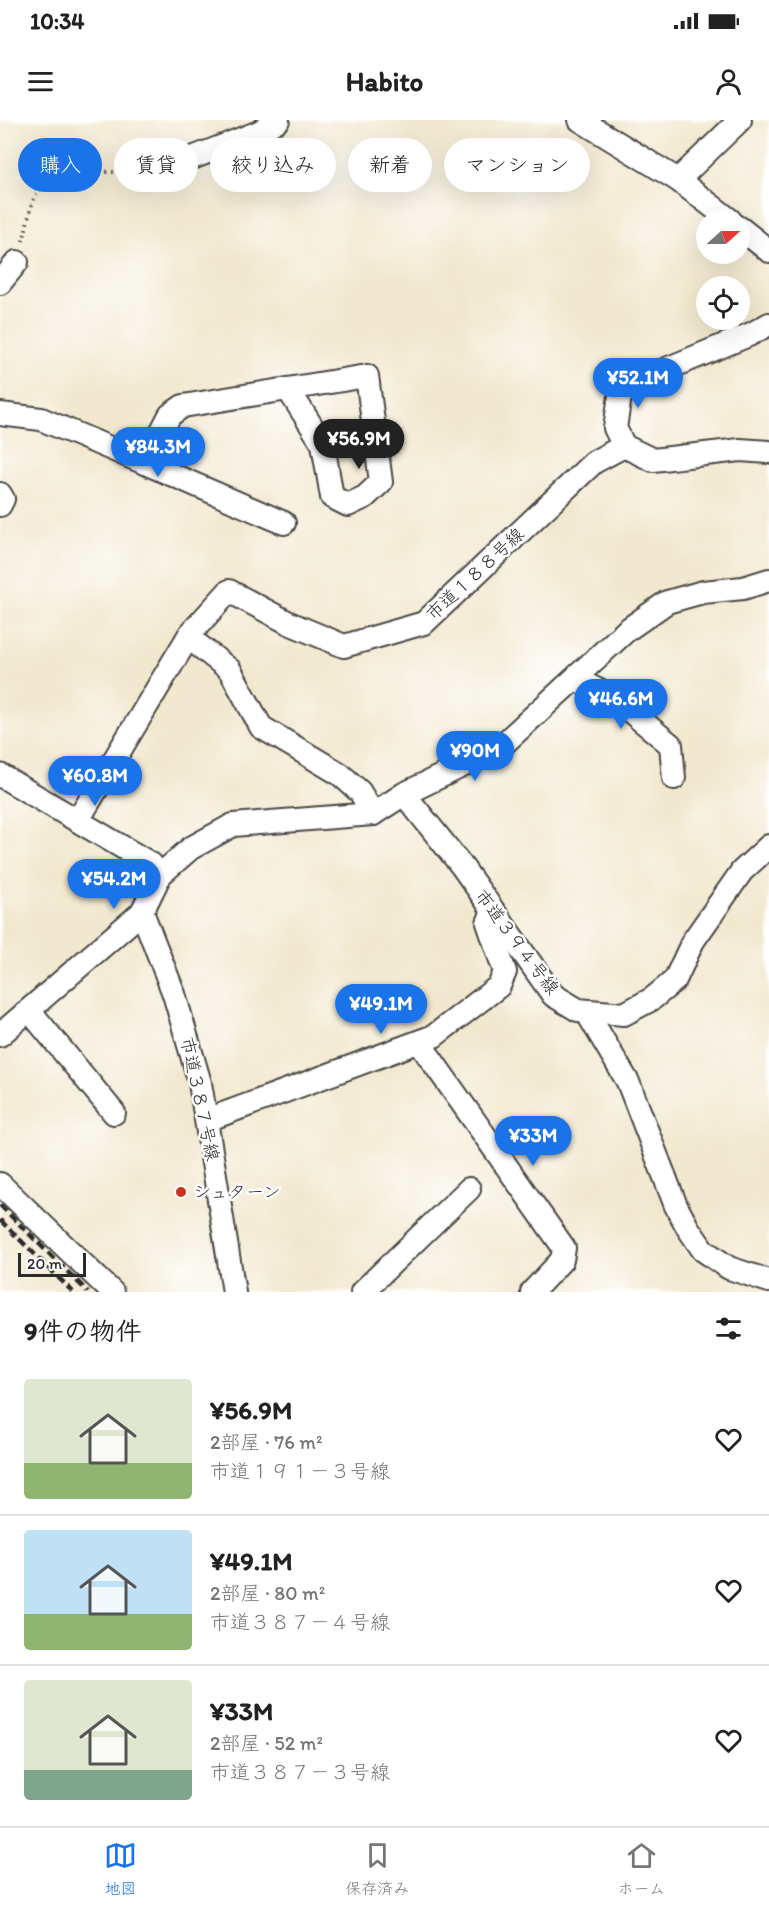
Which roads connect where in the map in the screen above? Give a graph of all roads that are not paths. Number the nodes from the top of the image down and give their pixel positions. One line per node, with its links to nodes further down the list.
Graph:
1 (278, 120): 4 (street)
2 (580, 120): 5 (street)
3 (740, 120): 5 (street)
4 (198, 156)
5 (678, 180): 6 (street)
6 (717, 210)
7 (750, 236): 8 (street)
8 (769, 251)
9 (17, 262): 10 (street)
10 (0, 283)
11 (769, 324): 14 (street)
12 (288, 389): 12 (street); 16 (street)
13 (1, 414): 16 (street)
14 (624, 446): 15 (street); 21 (street, 市道１８８号線)
15 (769, 452)
16 (145, 463): 19 (street)
17 (0, 494): 18 (street)
18 (0, 506)
19 (284, 523)
20 (769, 580): 22 (street)
21 (188, 637): 26 (street); 27 (street, 市道１８８号線)
22 (575, 679): 24 (street); 25 (street)
23 (0, 775): 27 (street)
24 (674, 778)
25 (404, 794): 26 (street); 31 (street, 市道３９４号線)
26 (373, 814): 29 (street)
27 (78, 820): 29 (street)
28 (769, 846): 33 (street, 市道３９４号線)
29 (160, 875): 30 (street)
30 (142, 912): 32 (street); 37 (street, 市道３８７号線)
31 (493, 912): 33 (street, 市道３９４号線); 35 (street)
32 (29, 1011): 34 (street); 36 (street)
33 (586, 1011): 40 (street)
34 (0, 1035)
35 (420, 1042): 37 (street); 44 (street)
36 (114, 1113)
37 (207, 1120): 41 (street, 市道３８７号線)
38 (0, 1184): 42 (street)
39 (469, 1188): 43 (street)
40 (769, 1281)
41 (232, 1290)
42 (112, 1292)
43 (362, 1292)
44 (532, 1292)

